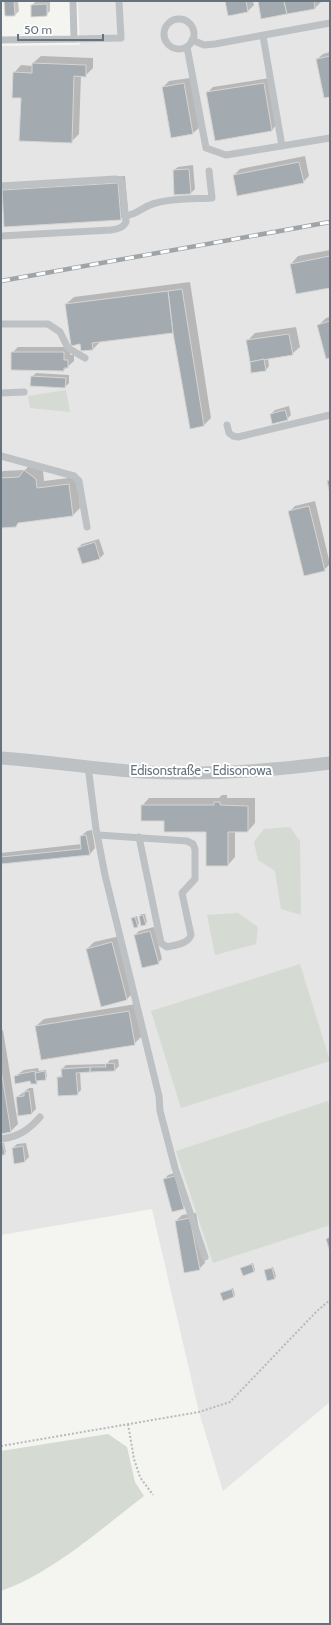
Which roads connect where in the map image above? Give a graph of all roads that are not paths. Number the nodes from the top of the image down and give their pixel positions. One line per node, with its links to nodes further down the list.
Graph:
1 (73, 1): 5 (lane)
2 (119, 1): 5 (lane)
3 (330, 23): 4 (lane)
4 (263, 36): 7 (lane); 10 (lane)
5 (74, 39): 6 (lane)
6 (1, 40)
7 (192, 40): 8 (lane); 8 (lane)
8 (187, 47): 10 (lane)
9 (330, 138): 10 (lane)
10 (282, 146)
11 (208, 171): 13 (lane)
12 (1, 186): 13 (lane)
13 (125, 216): 14 (lane)
14 (1, 236)
15 (1, 324): 16 (lane)
16 (85, 358)
17 (24, 392): 18 (lane)
18 (1, 393)
19 (330, 415): 20 (lane)
20 (227, 425)
21 (1, 456): 22 (lane)
22 (87, 527)
23 (1, 758): 25 (street, Edisonstraße - Edisonowa)
24 (330, 763): 25 (street, Edisonstraße - Edisonowa)
25 (88, 766): 26 (lane)
26 (98, 835): 27 (lane); 30 (lane)
27 (139, 837): 27 (lane)
28 (40, 1117): 29 (lane)
29 (1, 1139)
30 (205, 1257)

